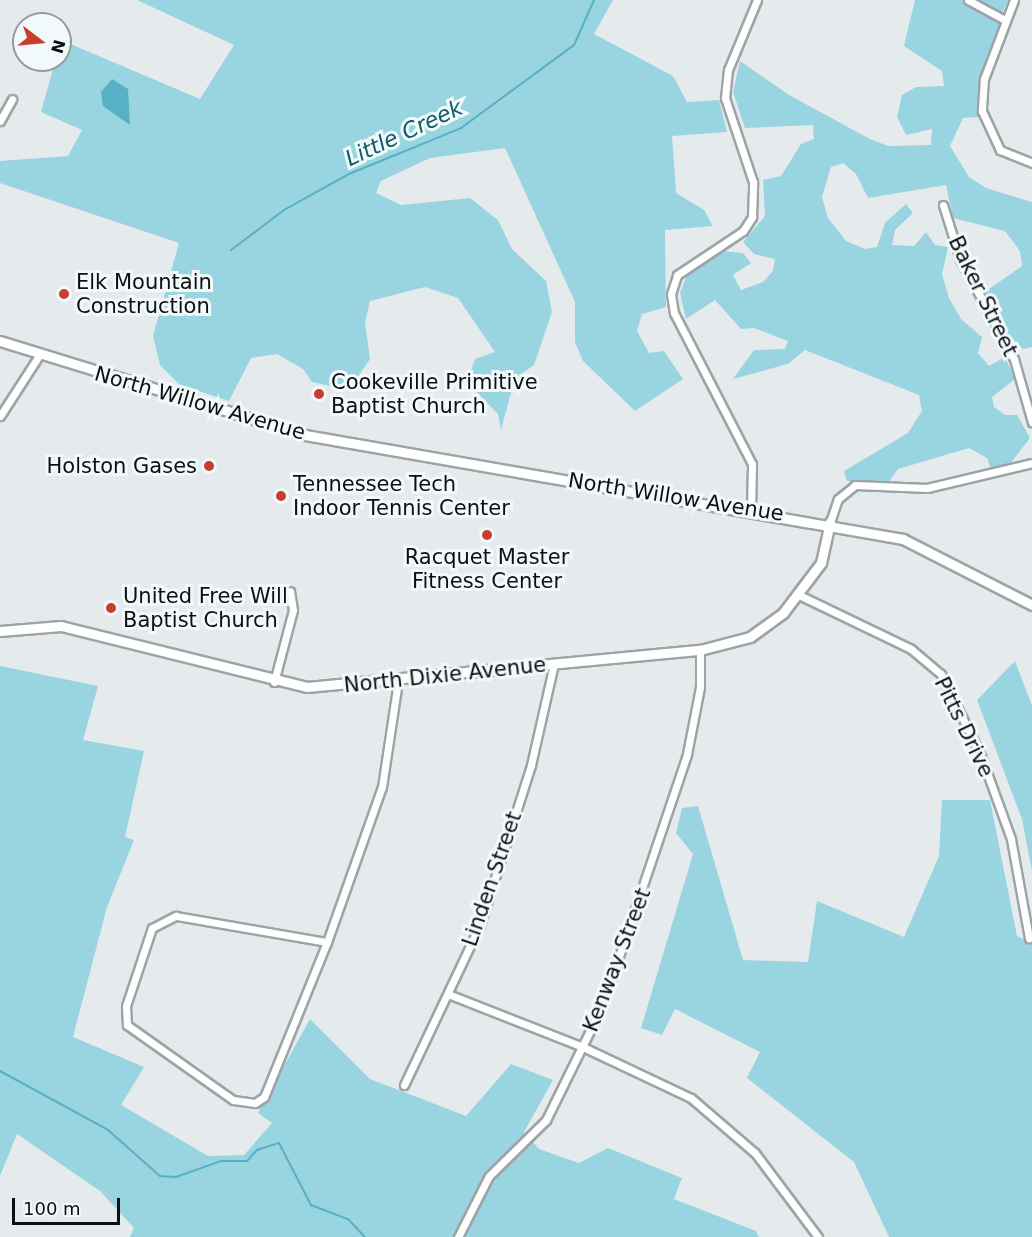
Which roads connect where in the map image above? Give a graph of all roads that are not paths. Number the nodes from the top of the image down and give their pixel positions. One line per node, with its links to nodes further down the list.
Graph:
1 (757, 0): 14 (street)
2 (968, 0): 4 (street)
3 (1014, 0): 4 (street)
4 (1005, 20): 7 (street)
5 (12, 99): 6 (street)
6 (0, 121)
7 (1032, 163)
8 (943, 205): 12 (street, Baker Street)
9 (0, 340): 10 (main road, North Willow Avenue)
10 (40, 354): 11 (street); 14 (main road, North Willow Avenue)
11 (0, 416)
12 (1032, 422)
13 (1032, 463): 15 (street)
14 (751, 509): 15 (main road, North Willow Avenue)
15 (830, 522): 17 (main road, North Dixie Avenue); 18 (main road, North Willow Avenue)
16 (290, 591): 23 (street)
17 (799, 595): 20 (main road, North Dixie Avenue); 24 (street, Pitts Drive)
18 (1032, 604)
19 (0, 631): 23 (main road, North Dixie Avenue)
20 (700, 650): 21 (main road, North Dixie Avenue); 27 (street, Kenway Street)
21 (554, 664): 22 (main road, North Dixie Avenue); 26 (street, Linden Street)
22 (398, 681): 23 (main road, North Dixie Avenue); 25 (street)
23 (274, 682)
24 (1029, 938)
25 (327, 942): 25 (street)
26 (448, 994): 27 (street); 28 (street, Linden Street)
27 (583, 1047): 29 (street, Kenway Street); 30 (street)
28 (404, 1085)
29 (458, 1237)
30 (818, 1237)

